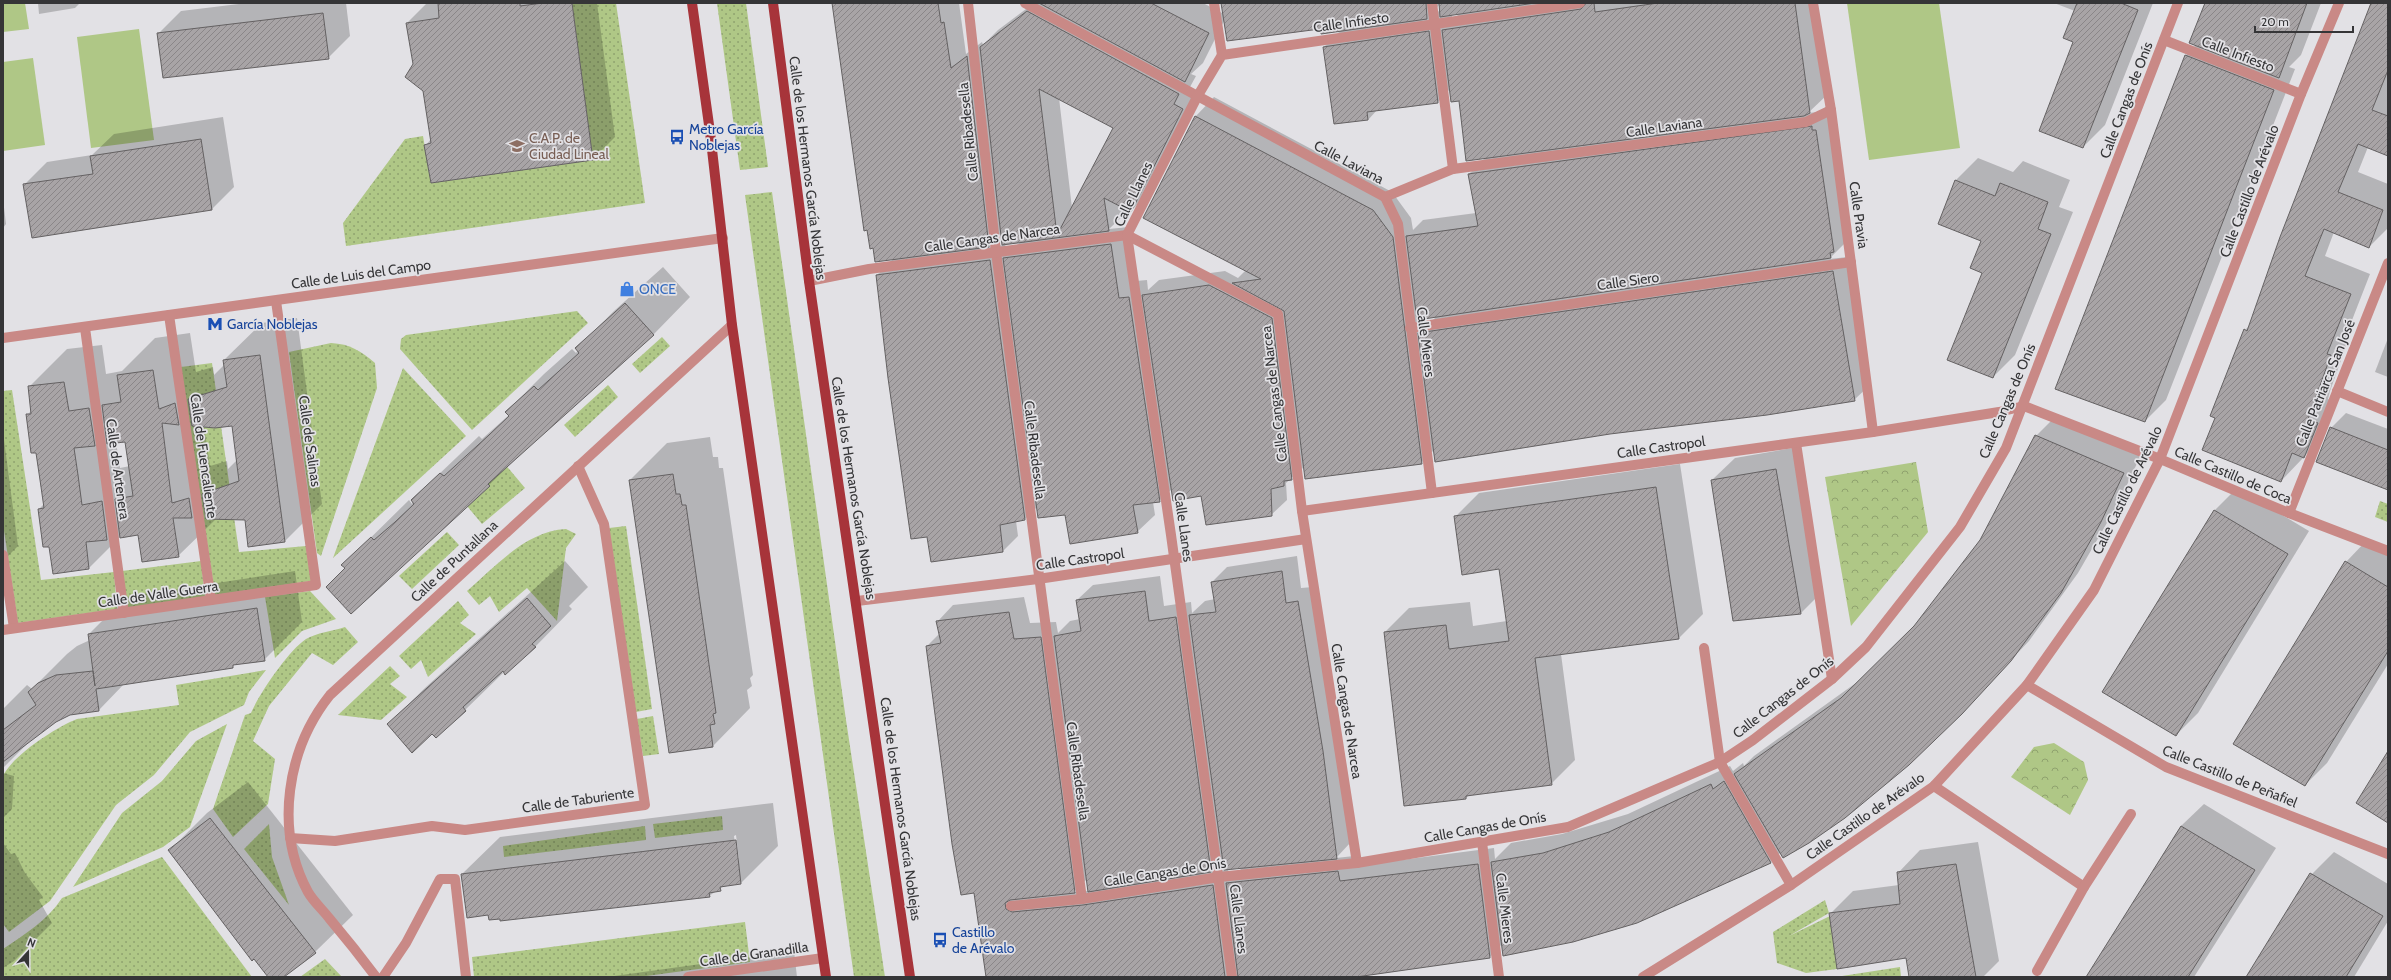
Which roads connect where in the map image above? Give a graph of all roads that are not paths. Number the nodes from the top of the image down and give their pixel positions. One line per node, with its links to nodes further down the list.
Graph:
1 (692, 3): 20 (main road)
2 (773, 3): 24 (main road, Calle de los Hermanos García Noblejas)
3 (968, 3): 21 (street, Calle Ribadesella)
4 (1025, 3): 15 (street, Calle Laviana)
5 (1214, 3): 13 (street)
6 (1432, 3): 11 (street)
7 (1580, 3): 11 (street, Calle Infiesto)
8 (1813, 3): 16 (street, Calle Pravia)
9 (2178, 3): 12 (street, Calle Cangas de Onís)
10 (2339, 3): 14 (street, Calle Castillo de Arévalo)
11 (1435, 24): 13 (street, Calle Infiesto); 17 (street)
12 (2164, 40): 14 (street, Calle Infiesto); 32 (street, Calle Cangas de Onís)
13 (1222, 55): 15 (street)
14 (2301, 94): 36 (street, Calle Castillo de Arévalo)
15 (1197, 97): 18 (street, Calle Laviana); 19 (street, Calle Llanes)
16 (1831, 110): 17 (street, Calle Laviana); 22 (street, Calle Pravia)
17 (1453, 169): 18 (street, Calle Laviana)
18 (1385, 196): 29 (street, Calle Mieres)
19 (1127, 235): 21 (street, Calle Cangas de Narcea); 39 (street, Calle Cangas de Narcea); 44 (street, Calle Llanes)
20 (723, 238): 25 (street, Calle de Luis del Campo); 27 (main road)
21 (996, 252): 24 (street, Calle Cangas de Narcea); 45 (street, Calle Ribadesella)
22 (1851, 262): 29 (street, Calle Siero); 34 (street, Calle Pravia)
23 (2388, 263): 31 (street, Calle Patriarca San José)
24 (809, 281): 48 (main road, Calle de los Hermanos García Noblejas)
25 (276, 301): 26 (street, Calle de Luis del Campo); 46 (street, Calle de Salinas)
26 (169, 315): 28 (street, Calle de Luis del Campo); 47 (street, Calle de Fuencaliente)
27 (732, 325): 37 (street, Calle de Puntallana); 67 (main road)
28 (85, 328): 30 (street, Calle de Luis del Campo); 49 (street, Calle de Artenera)
29 (1410, 328): 38 (street, Calle Mieres)
30 (3, 338)
31 (2337, 391): 33 (street); 40 (street, Calle Patriarca San José)
32 (2024, 406): 34 (street, Calle Castropol); 36 (street, Calle Castillo de Coca); 53 (street, Calle Cangas de Onís)
33 (2388, 412)
34 (1873, 432): 35 (street, Calle Castropol)
35 (1796, 443): 38 (street, Calle Castropol); 53 (street)
36 (2160, 459): 40 (street, Calle Castillo de Coca); 54 (street, Calle Castillo de Arévalo)
37 (578, 466): 58 (street, Calle de Puntallana); 58 (street, Calle de Taburiente)
38 (1432, 494): 39 (street, Calle Castropol)
39 (1302, 511): 41 (street, Calle Cangas de Narcea)
40 (2289, 513): 42 (street, Calle Castillo de Coca)
41 (1306, 539): 44 (street, Calle Castropol); 61 (street, Calle Cangas de Narcea)
42 (2388, 551)
43 (3, 555): 50 (street)
44 (1174, 559): 45 (street, Calle Castropol); 62 (street, Calle Llanes)
45 (1038, 579): 48 (street, Calle Castropol); 65 (street, Calle Ribadesella)
46 (316, 585): 47 (street, Calle de Valle Guerra)
47 (211, 600): 49 (street, Calle de Valle Guerra)
48 (857, 601): 74 (main road, Calle de los Hermanos García Noblejas)
49 (124, 613): 50 (street, Calle de Valle Guerra)
50 (14, 628): 51 (street, Calle de Valle Guerra)
51 (3, 630)
52 (1704, 648): 55 (street)
53 (1832, 679): 55 (street, Calle Cangas de Onís)
54 (2027, 685): 56 (street, Calle Castillo de Arévalo); 60 (street, Calle Castillo de Peñafiel)
55 (1720, 762): 59 (street, Calle Cangas de Onís); 63 (street)
56 (1934, 786): 63 (street, Calle Castillo de Arévalo); 64 (street)
57 (2131, 814): 64 (street)
58 (290, 838): 69 (street, Calle de Puntallana)
59 (1482, 842): 61 (street, Calle Cangas de Onís); 76 (street, Calle Mieres)
60 (2388, 854)
61 (1357, 863): 62 (street, Calle Cangas de Onís)
62 (1219, 877): 65 (street, Calle Cangas de Onís); 75 (street, Calle Llanes)
63 (1791, 885): 77 (street, Calle Castillo de Arévalo)
64 (2084, 887): 68 (street)
65 (1082, 900): 66 (street, Calle Cangas de Onís)
66 (1011, 906)
67 (822, 958): 72 (street, Calle de Granadilla); 73 (main road)
68 (2037, 971)
69 (376, 977)
70 (383, 977): 71 (street)
71 (466, 977)
72 (688, 977)
73 (826, 977)
74 (910, 977)
75 (1232, 977)
76 (1499, 977)
77 (1643, 977)

